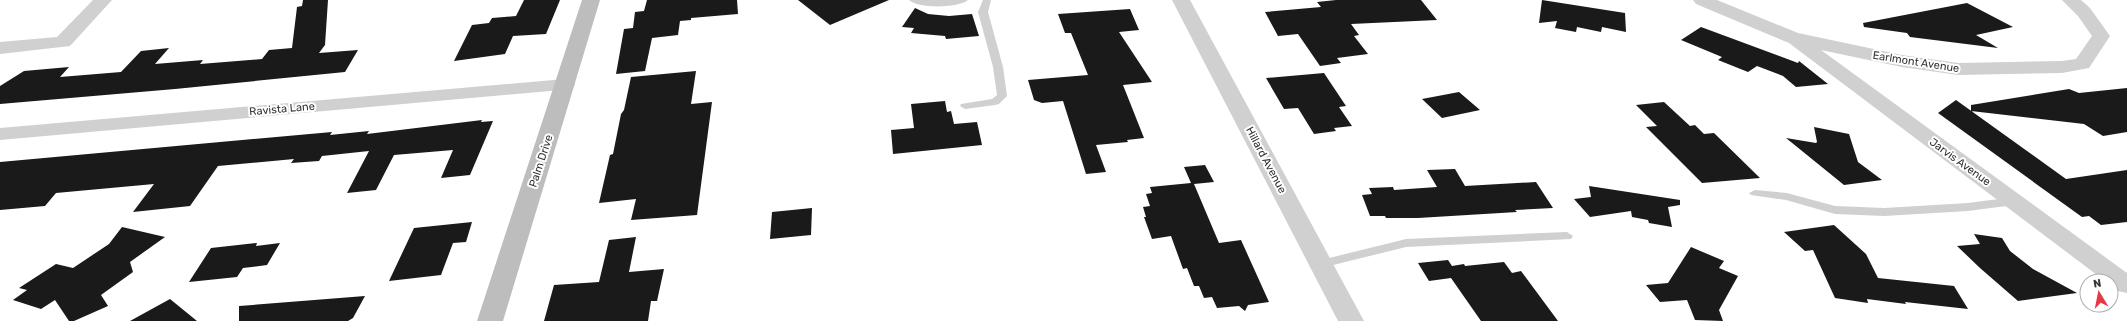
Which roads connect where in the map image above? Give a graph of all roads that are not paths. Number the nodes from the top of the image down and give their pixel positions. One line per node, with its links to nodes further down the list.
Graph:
1 (104, 0): 10 (street)
2 (591, 0): 11 (street, Palm Drive)
3 (913, 0): 4 (lane)
4 (964, 0)
5 (987, 0): 12 (lane)
6 (1181, 0): 17 (street, Hillard Avenue)
7 (1702, 0): 9 (street, Earlmont Avenue)
8 (2071, 0): 9 (street, Earlmont Avenue)
9 (1793, 38): 15 (street, Jarvis Avenue)
10 (0, 48)
11 (565, 85): 13 (street, Ravista Lane); 19 (street, Palm Drive)
12 (965, 106)
13 (0, 134)
14 (1755, 193): 15 (lane)
15 (2014, 201): 18 (street, Jarvis Avenue)
16 (1566, 236): 17 (lane)
17 (1321, 264): 20 (street, Hillard Avenue)
18 (2127, 285)
19 (490, 321)
20 (1351, 321)

